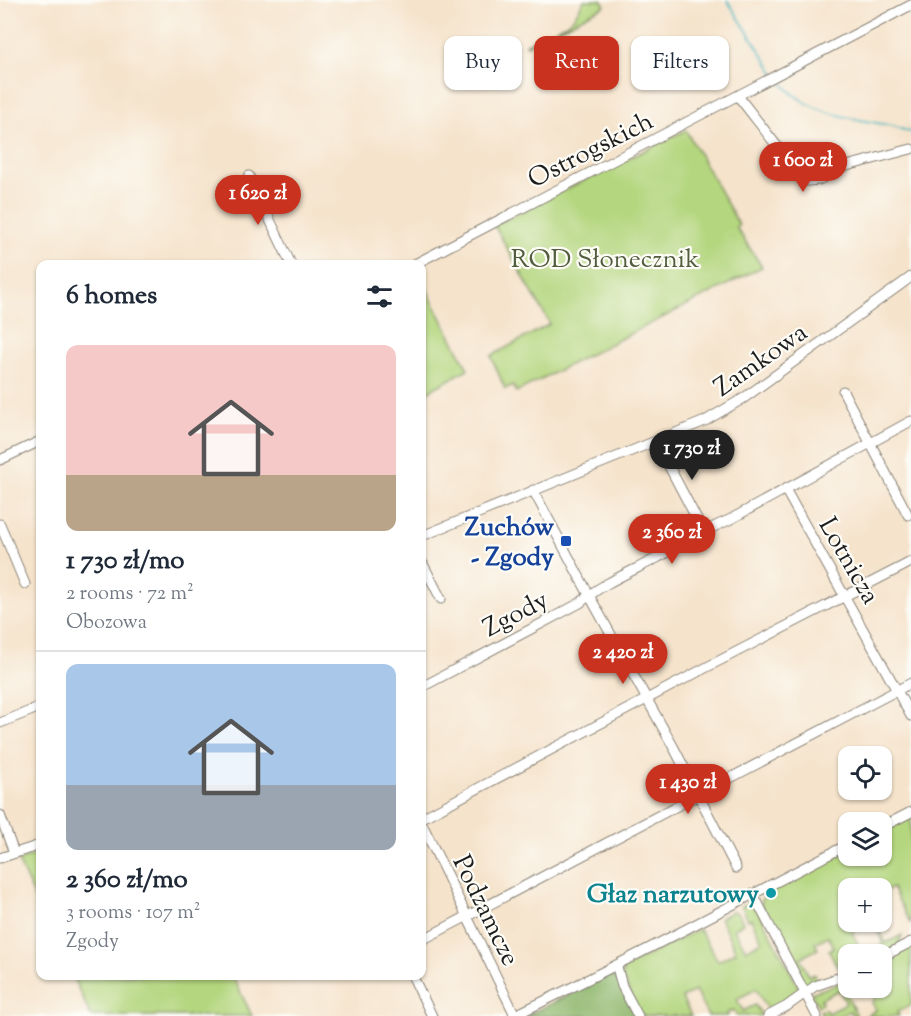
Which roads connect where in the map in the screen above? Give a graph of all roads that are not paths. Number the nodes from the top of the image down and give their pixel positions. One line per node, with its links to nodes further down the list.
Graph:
1 (911, 5): 2 (street, Ostrogskich)
2 (738, 96): 3 (street); 6 (street, Ostrogskich)
3 (911, 149)
4 (249, 176): 5 (street)
5 (289, 260)
6 (423, 260)
7 (911, 278): 10 (street, Zamkowa)
8 (843, 391): 12 (street)
9 (911, 421): 12 (street, Zgody)
10 (659, 440): 15 (street, Zamkowa); 18 (street)
11 (36, 443): 13 (street)
12 (870, 444): 14 (street, Zgody); 16 (street)
13 (0, 460)
14 (785, 489): 18 (street, Zgody); 24 (street, Lotnicza)
15 (533, 490): 19 (street, Zamkowa); 23 (street)
16 (908, 515)
17 (0, 524): 22 (street)
18 (703, 531): 23 (street, Zgody)
19 (426, 534)
20 (911, 562): 24 (street)
21 (426, 570): 25 (street)
22 (25, 584)
23 (589, 595): 27 (street, Zgody); 29 (street)
24 (846, 596): 28 (street, Lotnicza); 29 (street)
25 (441, 599)
26 (911, 683): 28 (street)
27 (426, 685)
28 (897, 691): 31 (street, Lotnicza); 33 (street)
29 (646, 699): 33 (street); 36 (street)
30 (36, 709): 32 (street)
31 (911, 716)
32 (0, 723)
33 (698, 795): 43 (street); 45 (street)
34 (911, 812): 37 (street)
35 (0, 815): 41 (street)
36 (426, 816)
37 (892, 822)
38 (426, 832): 45 (street, Podzamcze)
39 (36, 846): 41 (street)
40 (838, 850): 44 (street)
41 (14, 853): 42 (street)
42 (0, 858)
43 (736, 868)
44 (753, 894): 49 (street); 52 (street)
45 (468, 916): 46 (street); 54 (street, Podzamcze)
46 (426, 938)
47 (911, 942): 48 (street)
48 (892, 952)
49 (617, 967): 54 (street); 55 (street)
50 (838, 978): 52 (street)
51 (414, 980): 53 (street)
52 (806, 993): 56 (street); 57 (street)
53 (432, 1016)
54 (514, 1016)
55 (638, 1016)
56 (768, 1016)
57 (817, 1016)

